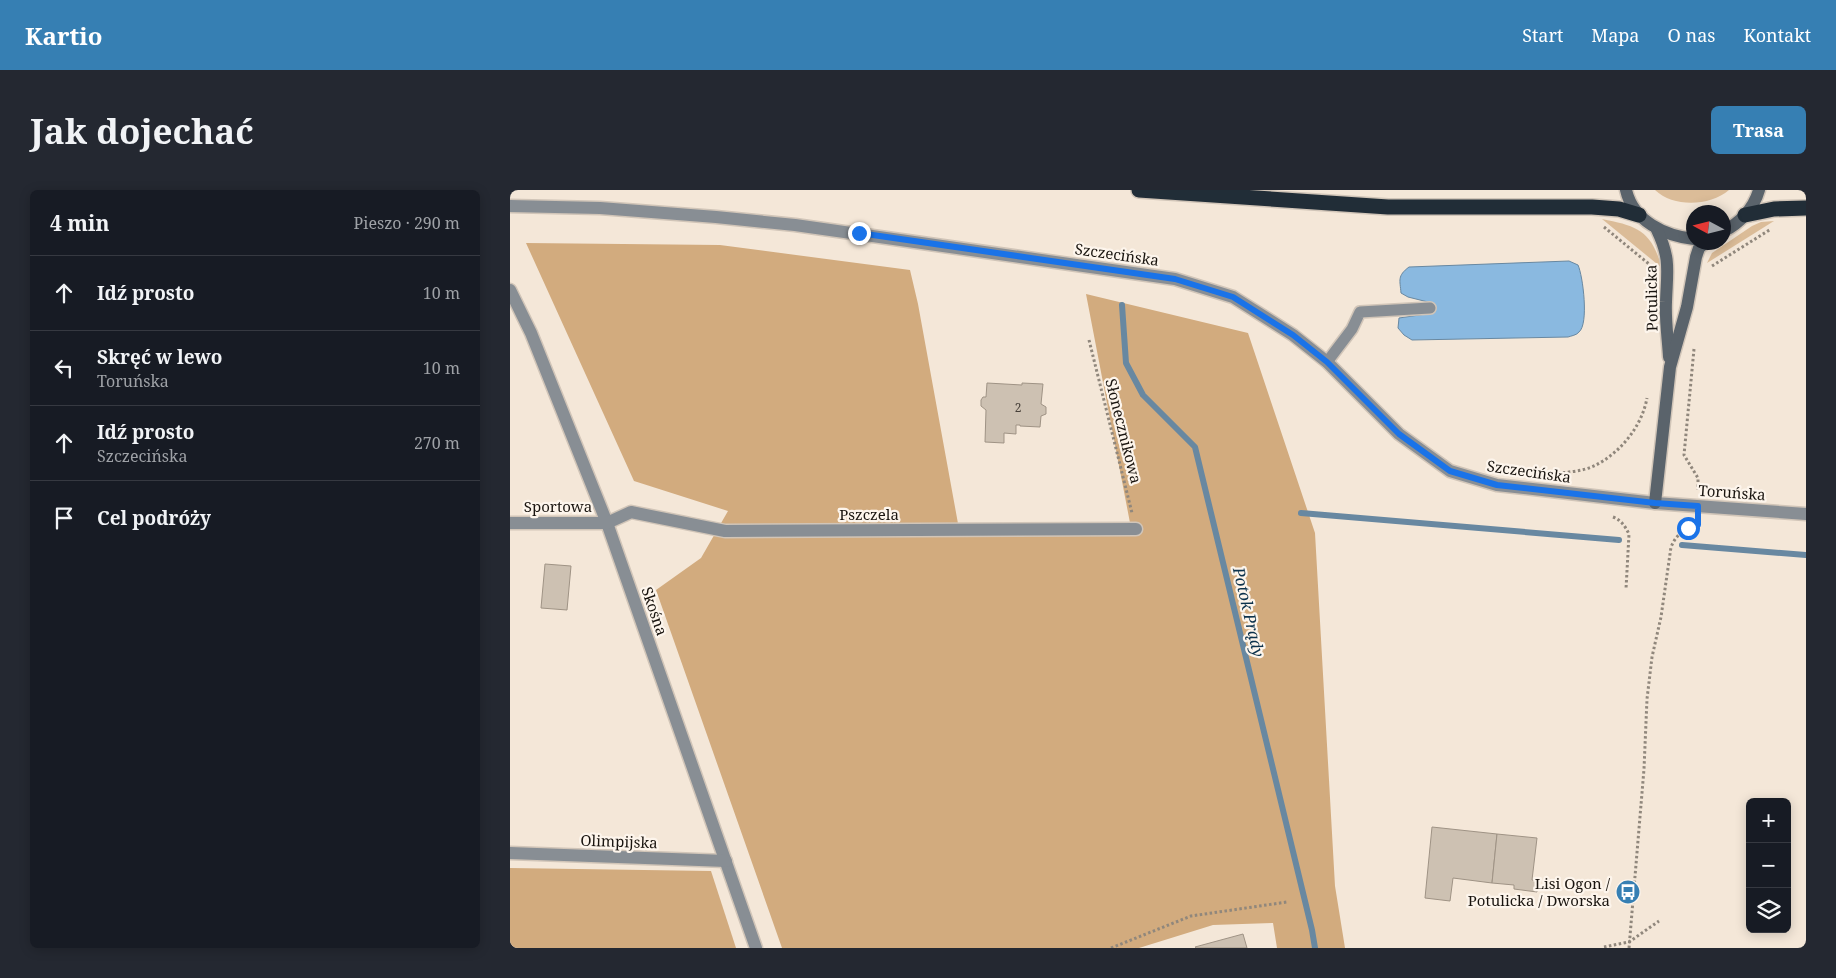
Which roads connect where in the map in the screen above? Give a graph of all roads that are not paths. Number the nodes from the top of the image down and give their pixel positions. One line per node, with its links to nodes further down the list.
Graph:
1 (1139, 190): 6 (highway)
2 (1626, 190): 6 (street)
3 (1759, 190): 7 (street)
4 (510, 206): 14 (street, Szczecińska)
5 (1806, 208): 7 (highway)
6 (1639, 215): 9 (street)
7 (1745, 215): 8 (street)
8 (1731, 228)
9 (1657, 230): 10 (street); 15 (street, Potulicka)
10 (1686, 238)
11 (1698, 250): 15 (street, Potulicka)
12 (510, 290): 19 (street, Skośna)
13 (1430, 308): 14 (lane)
14 (1327, 362): 16 (street, Szczecińska)
15 (1670, 367): 16 (street, Potulicka)
16 (1655, 503): 17 (street, Toruńska)
17 (1806, 514)
18 (510, 523): 19 (street, Sportowa)
19 (607, 523): 20 (street, Pszczela); 22 (street, Skośna)
20 (1136, 528)
21 (510, 853): 22 (street, Olimpijska)
22 (726, 861): 23 (street, Skośna)
23 (756, 948)

